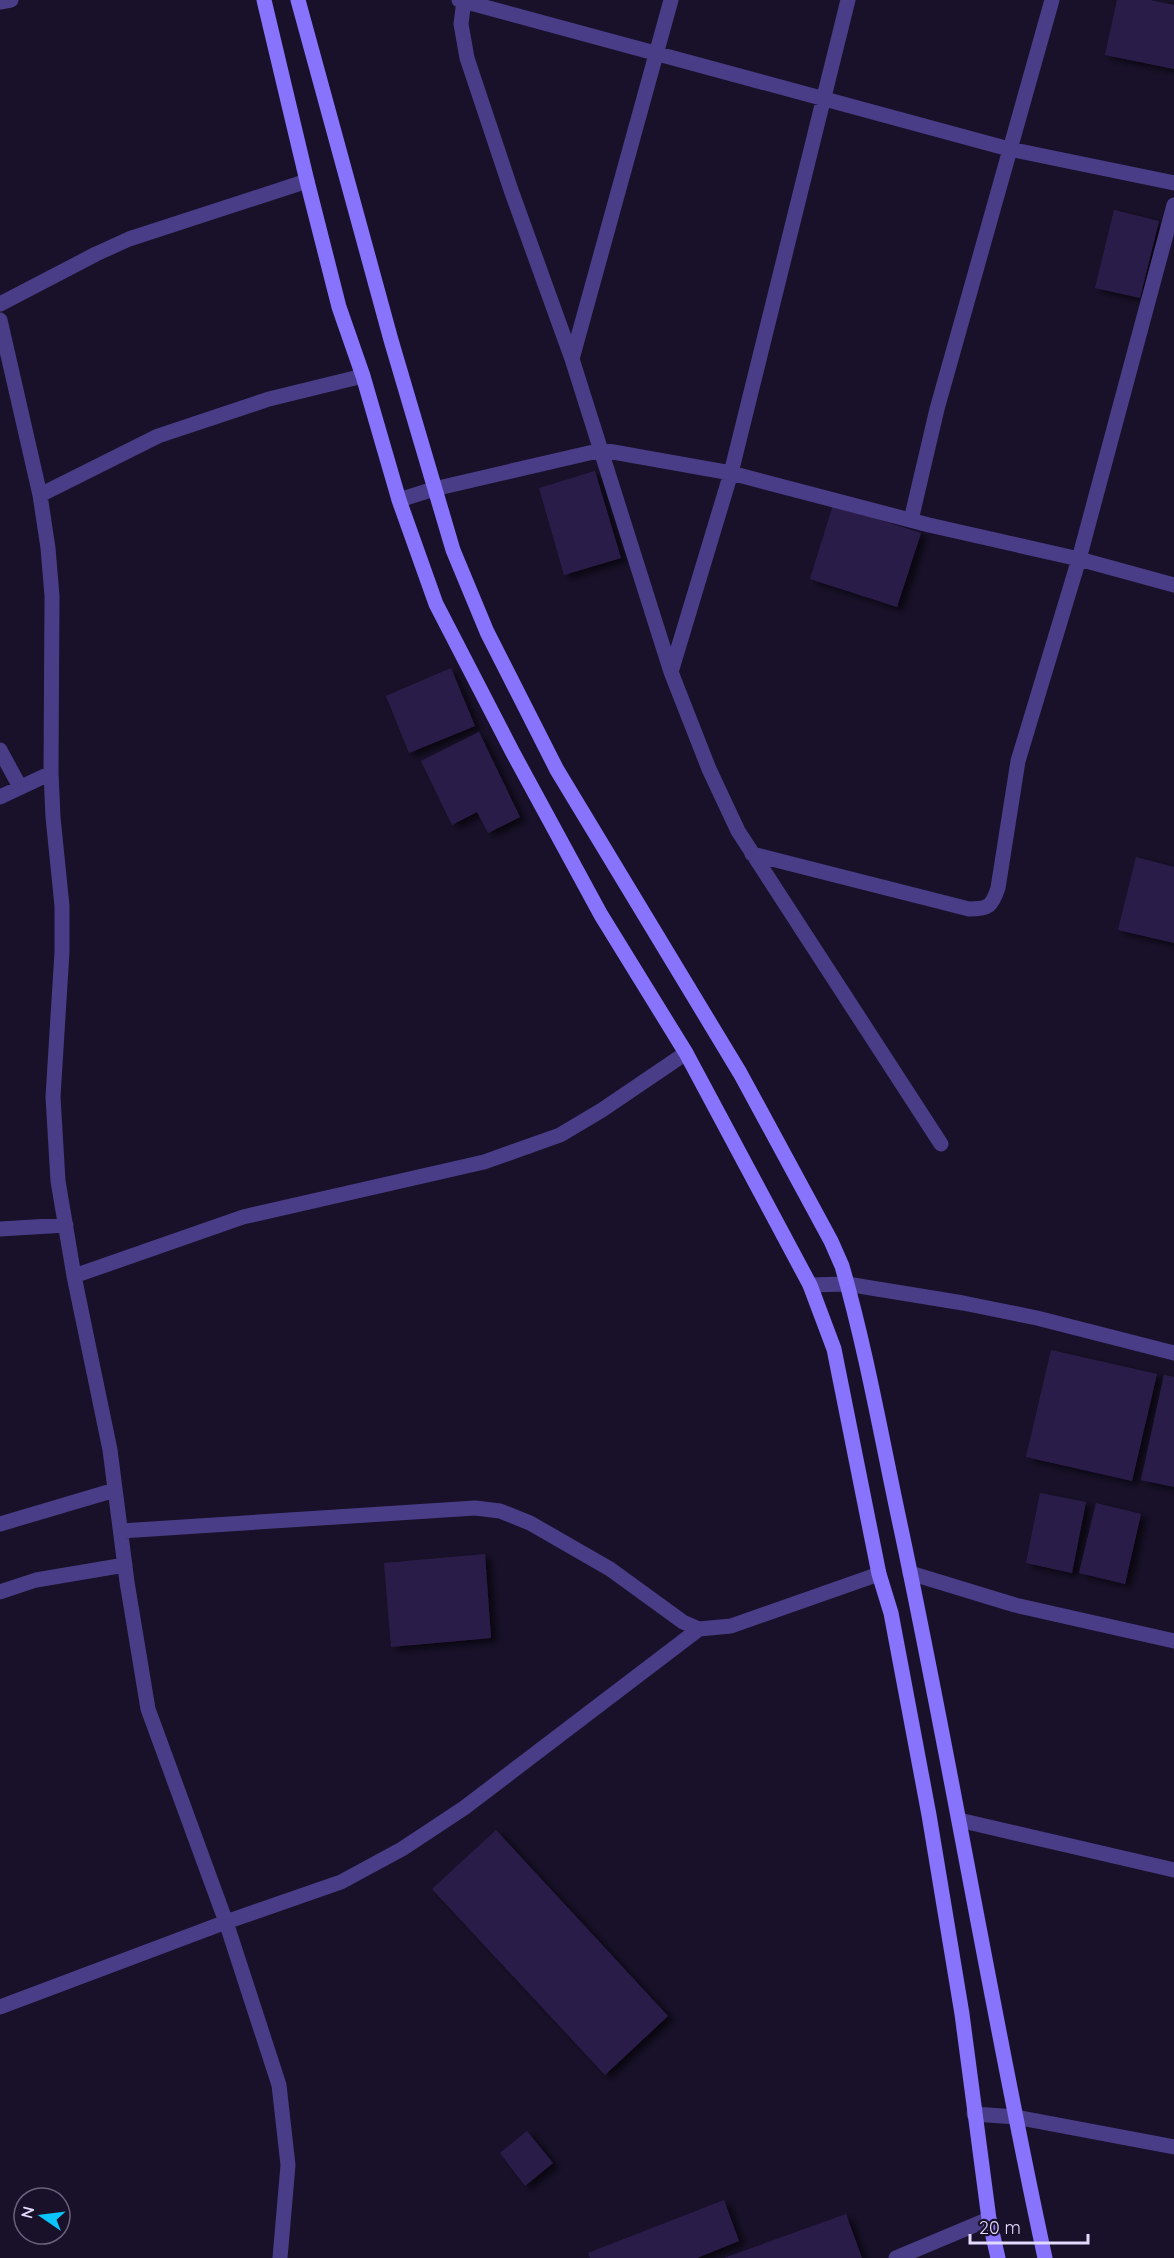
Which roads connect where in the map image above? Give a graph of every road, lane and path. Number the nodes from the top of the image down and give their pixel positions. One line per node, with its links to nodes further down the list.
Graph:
1 (11, 0): 8 (street)
2 (264, 0): 12 (street)
3 (298, 0): 21 (street)
4 (462, 0): 9 (street); 17 (street)
5 (671, 0): 9 (street)
6 (848, 0): 10 (street)
7 (1052, 0): 11 (street)
8 (0, 2)
9 (656, 55): 10 (street); 17 (street)
10 (823, 98): 11 (street); 20 (street)
11 (1009, 149): 13 (street); 24 (street)
12 (307, 181): 15 (street); 18 (street)
13 (1174, 183)
14 (1174, 205): 25 (street)
15 (0, 304)
16 (0, 320): 22 (street)
17 (572, 359): 19 (street)
18 (363, 376): 22 (street); 23 (street)
19 (602, 450): 20 (street); 21 (street); 27 (street)
20 (731, 473): 24 (street); 27 (street)
21 (434, 489): 23 (street); 38 (street)
22 (40, 495): 29 (street)
23 (399, 500): 33 (street)
24 (911, 520): 25 (street)
25 (1079, 559): 26 (street); 32 (street)
26 (1174, 585)
27 (670, 672): 32 (street)
28 (0, 750): 30 (street)
29 (51, 773): 30 (street); 35 (street)
30 (20, 787): 31 (street)
31 (0, 797)
32 (753, 854): 34 (street)
33 (686, 1053): 37 (street); 39 (street)
34 (941, 1144)
35 (66, 1225): 36 (street); 37 (street)
36 (0, 1229)
37 (74, 1276): 41 (street)
38 (847, 1284): 39 (street); 40 (street); 45 (street)
39 (810, 1285): 46 (street)
40 (1174, 1353)
41 (116, 1490): 42 (street); 43 (street)
42 (0, 1524)
43 (121, 1532): 44 (street); 48 (street)
44 (125, 1565): 47 (street); 52 (street)
45 (910, 1573): 49 (street); 50 (street)
46 (879, 1574): 48 (street); 54 (street)
47 (0, 1592)
48 (699, 1629): 52 (street)
49 (1174, 1641)
50 (959, 1820): 51 (street); 55 (street)
51 (1174, 1870)
52 (226, 1922): 53 (street); 58 (street)
53 (0, 2007)
54 (974, 2114): 55 (street); 57 (street)
55 (1016, 2116): 56 (street); 61 (street)
56 (1174, 2147)
57 (989, 2219): 59 (street); 60 (street)
58 (280, 2258)
59 (896, 2258)
60 (998, 2258)
61 (1045, 2258)

